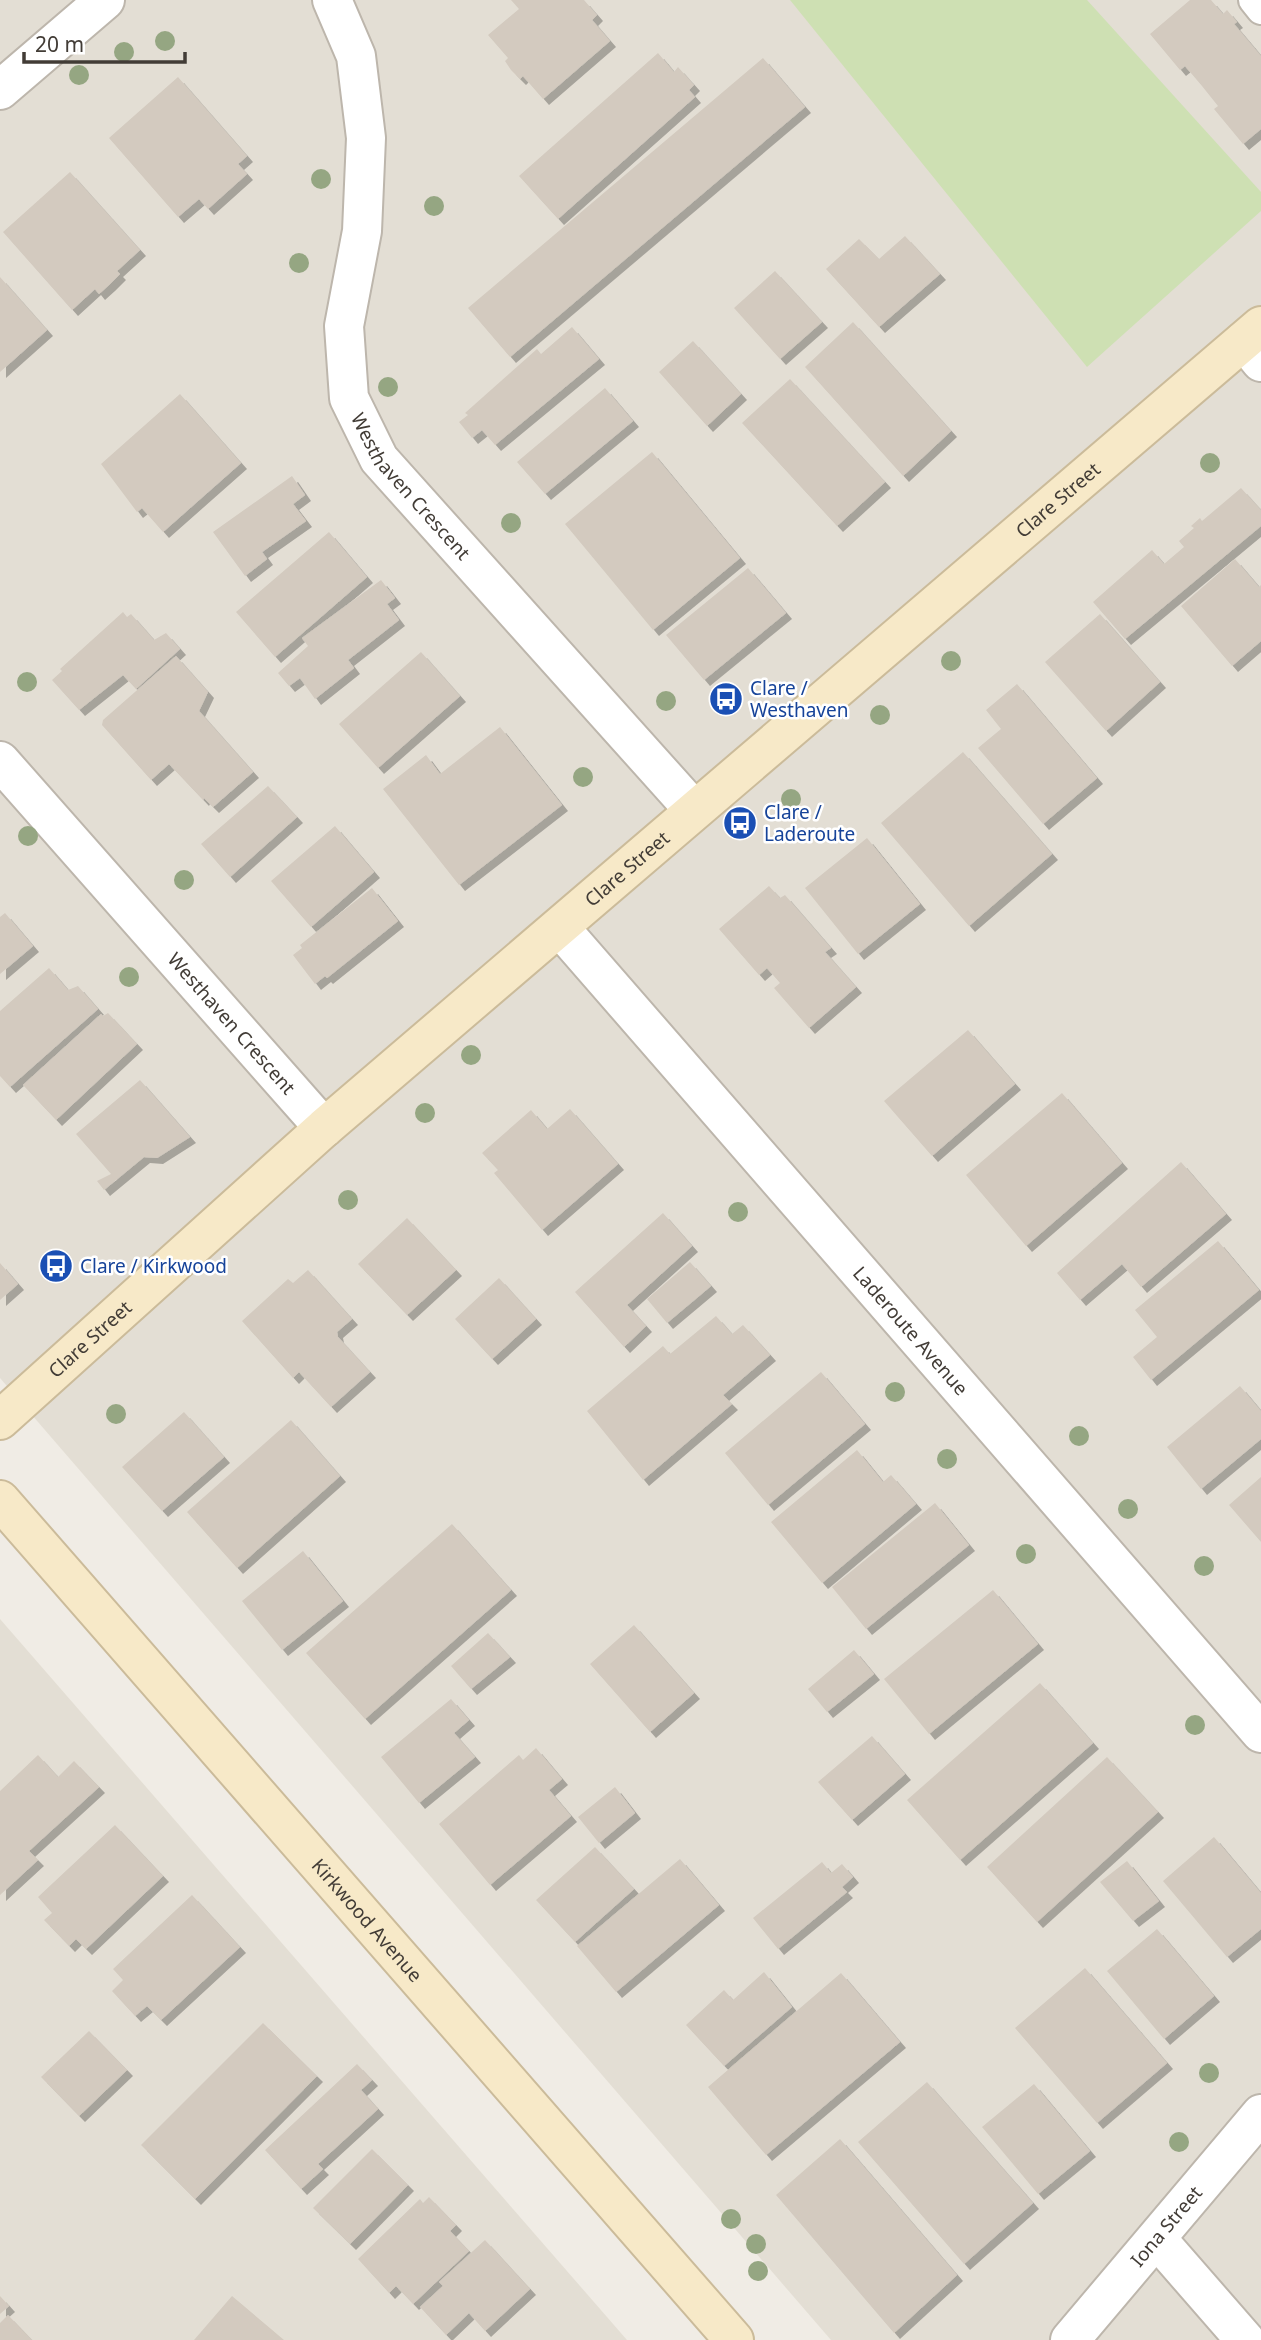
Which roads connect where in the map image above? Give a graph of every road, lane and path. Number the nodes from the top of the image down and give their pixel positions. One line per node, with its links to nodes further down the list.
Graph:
1 (105, 0): 5 (street)
2 (332, 0): 8 (street, Westhaven Crescent)
3 (1253, 0): 4 (lane)
4 (1261, 10)
5 (0, 90)
6 (1255, 343): 8 (street, Clare Street)
7 (0, 761): 10 (street, Westhaven Crescent)
8 (693, 809): 9 (street, Clare Street)
9 (560, 928): 10 (street, Clare Street); 13 (street, Laderoute Avenue)
10 (324, 1128): 11 (street, Clare Street)
11 (0, 1420)
12 (0, 1500): 16 (street, Kirkwood Avenue)
13 (1261, 1733)
14 (1261, 2114): 15 (street, Iona Street)
15 (1157, 2239): 17 (street, Iona Street); 18 (street)
16 (734, 2340)
17 (1070, 2340)
18 (1245, 2340)

